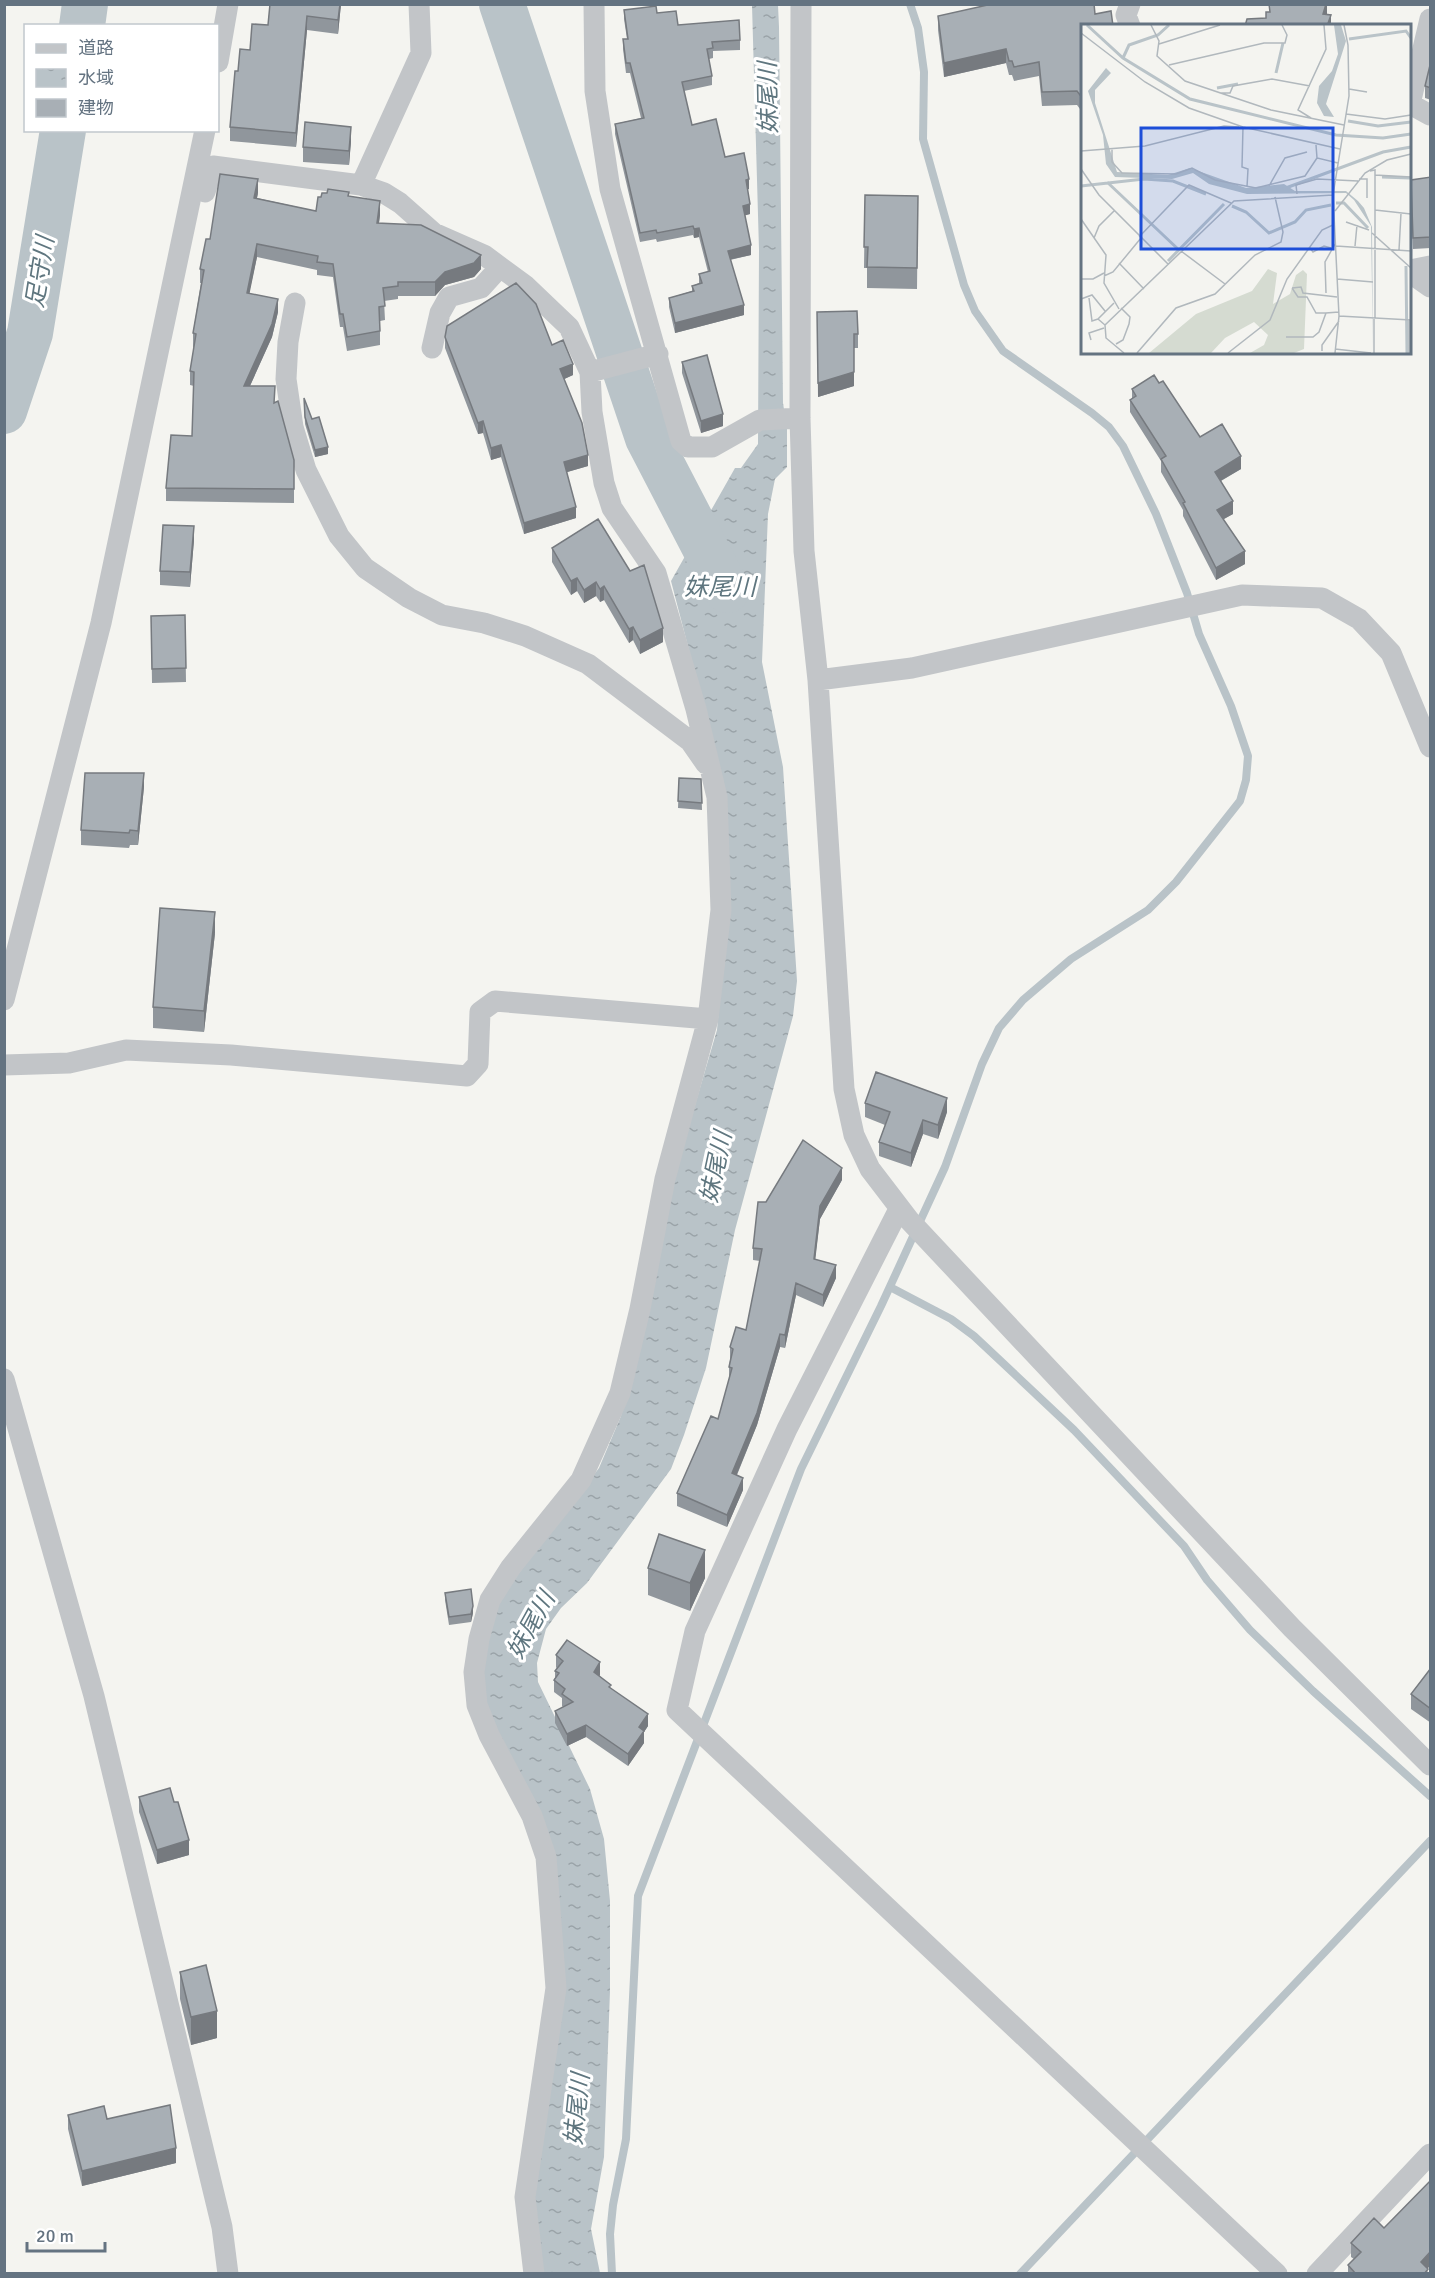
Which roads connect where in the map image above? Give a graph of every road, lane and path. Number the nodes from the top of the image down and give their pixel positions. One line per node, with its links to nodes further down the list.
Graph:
1 (228, 4): 10 (street)
2 (418, 4): 15 (street)
3 (594, 4): 24 (street)
4 (801, 4): 26 (street)
5 (1130, 4): 9 (street)
6 (1421, 4): 7 (street)
7 (1431, 11)
8 (1431, 19): 11 (street)
9 (1129, 24)
10 (219, 57)
11 (1411, 100)
12 (1411, 105): 13 (street)
13 (1431, 115)
14 (205, 132): 16 (street)
15 (361, 185): 16 (street); 18 (street)
16 (180, 253): 30 (street)
17 (1431, 266): 19 (street)
18 (500, 267): 23 (street); 25 (street)
19 (1411, 272)
20 (1411, 273): 21 (street)
21 (1431, 286)
22 (295, 303): 29 (street)
23 (432, 348)
24 (652, 355): 25 (street); 26 (street)
25 (595, 371): 29 (street)
26 (791, 418): 27 (street)
27 (818, 680): 28 (street); 33 (street)
28 (1431, 747)
29 (711, 771): 31 (street)
30 (4, 1000)
31 (708, 1019): 32 (street); 38 (street)
32 (4, 1065)
33 (904, 1215): 35 (street); 39 (street)
34 (4, 1379): 37 (street)
35 (1431, 1765)
36 (1431, 2154): 40 (street)
37 (228, 2274)
38 (534, 2274)
39 (1277, 2274)
40 (1317, 2274)

